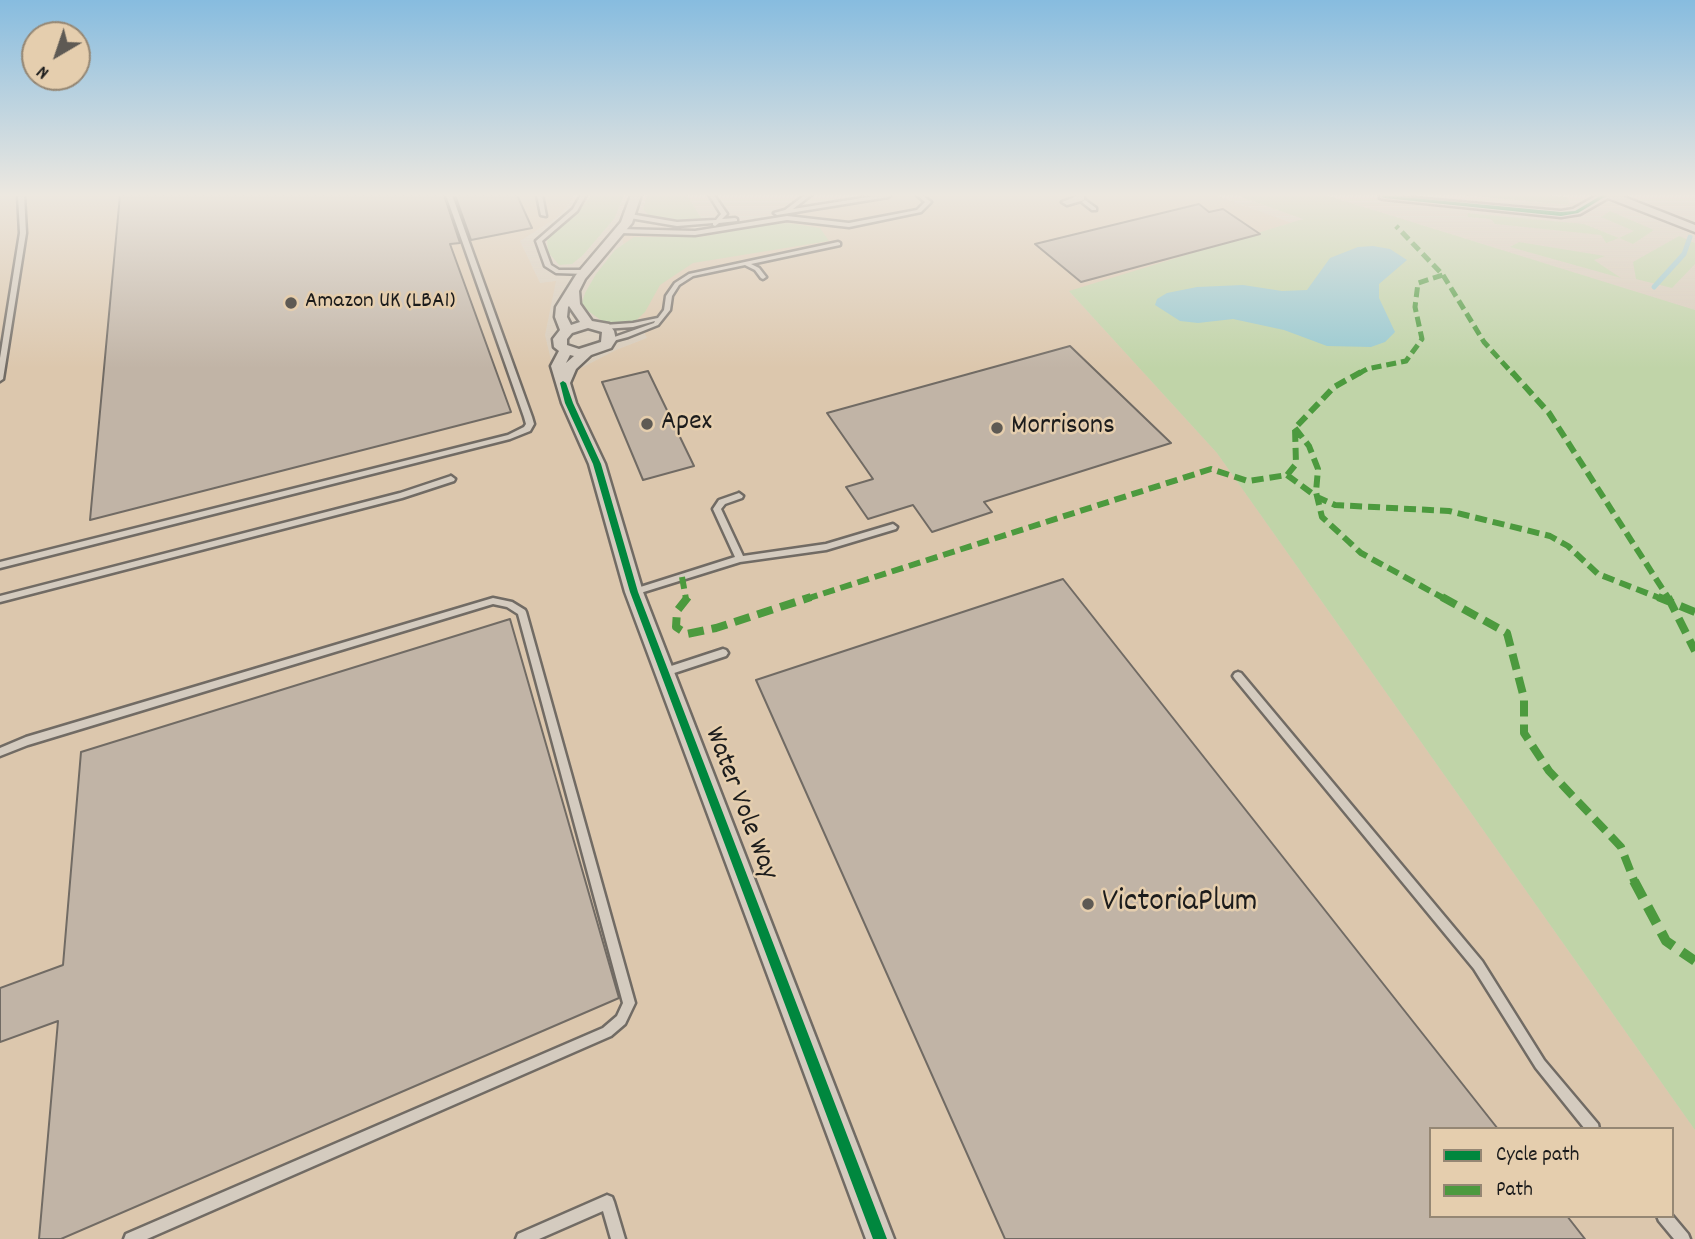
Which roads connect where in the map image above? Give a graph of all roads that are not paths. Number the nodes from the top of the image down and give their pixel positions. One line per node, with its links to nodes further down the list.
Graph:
1 (20, 253): 16 (lane)
2 (470, 253): 22 (lane)
3 (543, 253): 7 (lane)
4 (601, 253): 7 (street)
5 (794, 253): 6 (lane)
6 (744, 263): 8 (lane); 10 (lane)
7 (585, 272): 9 (street)
8 (763, 277)
9 (573, 291): 11 (street); 12 (street)
10 (661, 317): 13 (lane); 13 (lane)
11 (588, 324): 12 (street); 13 (street)
12 (567, 330): 14 (street, Water Vole Way)
13 (607, 334): 15 (street)
14 (566, 350): 15 (street); 17 (street, Water Vole Way)
15 (587, 352): 17 (street)
16 (0, 379)
17 (563, 383): 23 (street, Water Vole Way)
18 (451, 479): 24 (lane)
19 (738, 496): 21 (lane)
20 (893, 527): 21 (lane)
21 (740, 559): 23 (lane)
22 (0, 565)
23 (634, 592): 26 (street, Water Vole Way)
24 (0, 598)
25 (723, 653): 26 (lane)
26 (665, 672): 34 (street, Water Vole Way)
27 (1238, 676): 29 (lane)
28 (0, 752): 31 (lane)
29 (1591, 1127)
30 (1666, 1218): 35 (lane)
31 (131, 1239)
32 (523, 1239): 33 (lane)
33 (618, 1239)
34 (880, 1239)
35 (1683, 1239)

